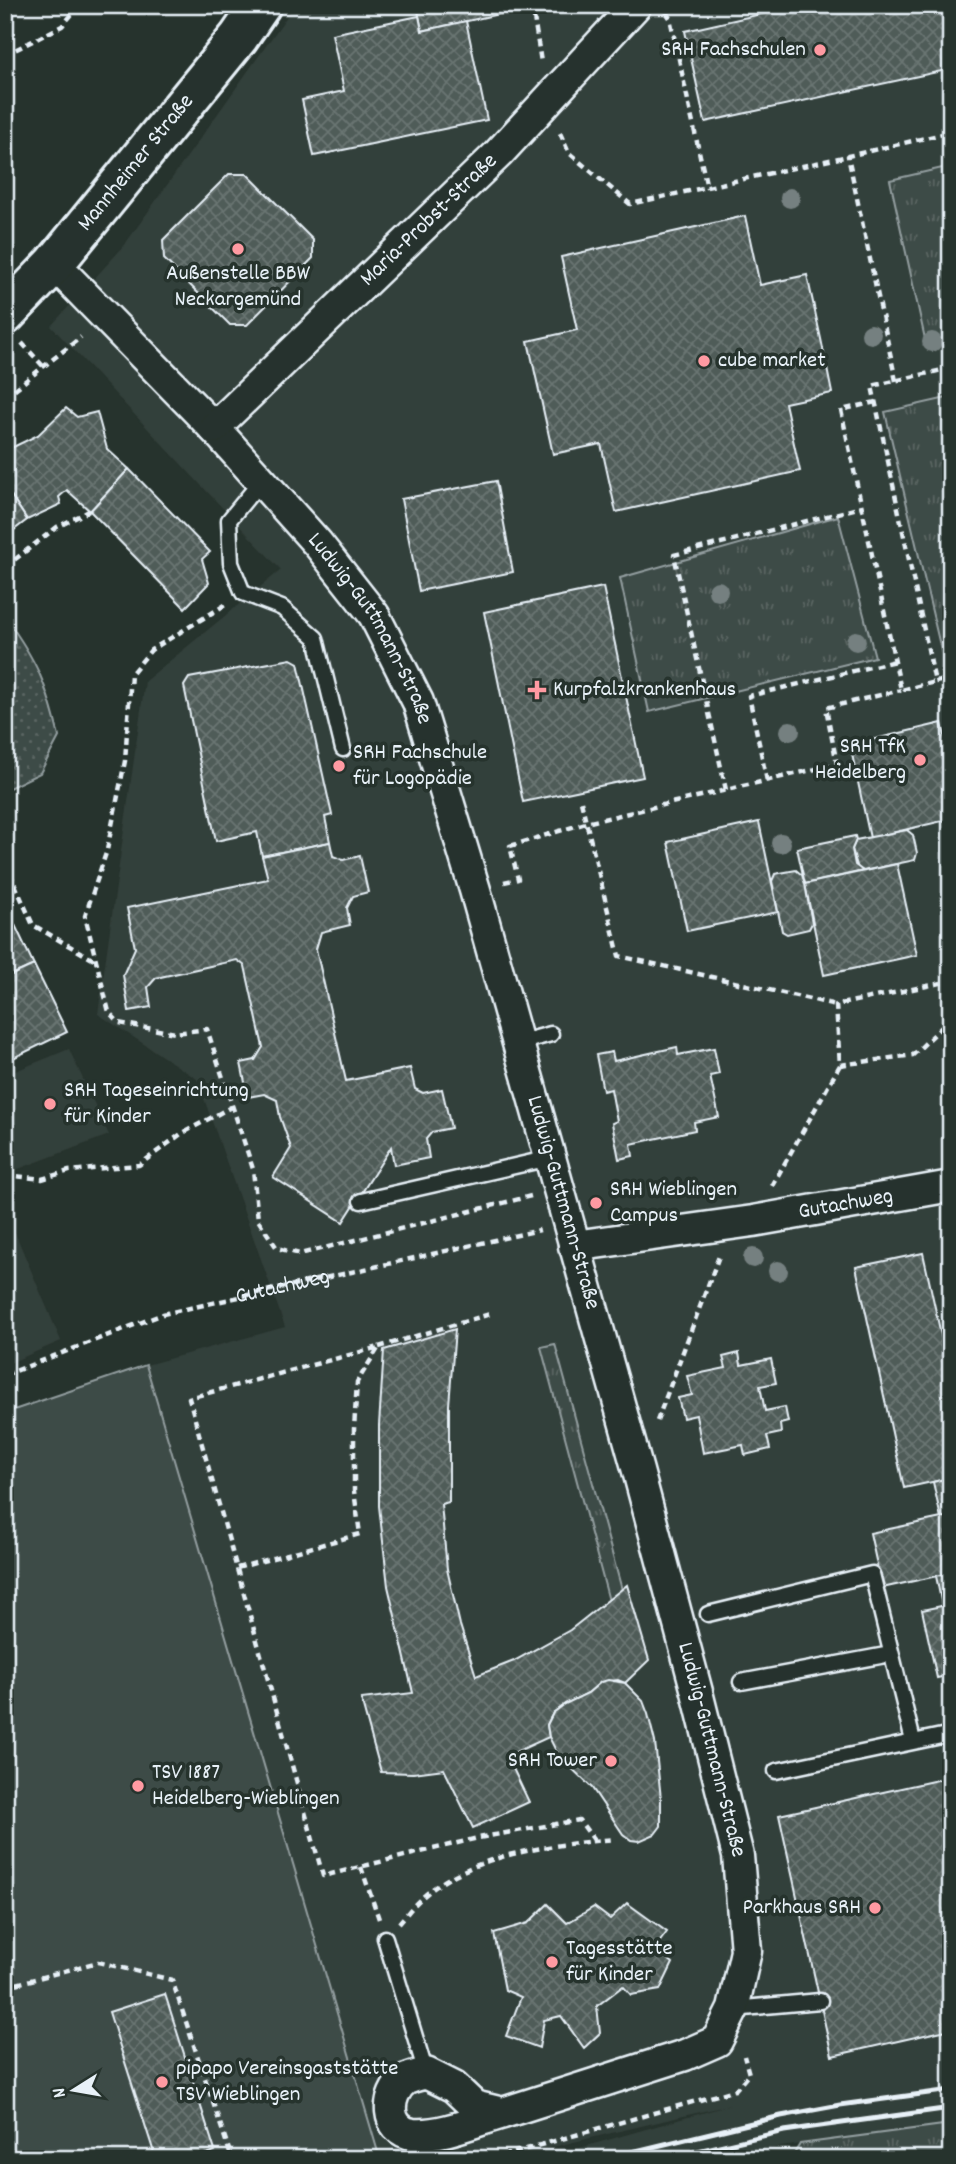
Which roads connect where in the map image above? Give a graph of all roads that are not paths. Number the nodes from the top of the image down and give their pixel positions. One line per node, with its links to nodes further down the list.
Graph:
1 (261, 5): 3 (street, Mannheimer Straße)
2 (636, 5): 5 (street, Maria-Probst-Straße)
3 (54, 264): 4 (street, Mannheimer Straße); 5 (street, Ludwig-Guttmann-Straße)
4 (5, 315)
5 (214, 428): 6 (street, Ludwig-Guttmann-Straße)
6 (261, 481): 7 (lane); 9 (street, Ludwig-Guttmann-Straße)
7 (343, 749)
8 (551, 1034): 9 (lane)
9 (517, 1044): 10 (street, Ludwig-Guttmann-Straße)
10 (550, 1158): 12 (lane); 13 (street, Ludwig-Guttmann-Straße)
11 (951, 1186): 13 (street, Gutachweg)
12 (361, 1201)
13 (571, 1236): 22 (street, Ludwig-Guttmann-Straße)
14 (708, 1614): 15 (lane)
15 (891, 1654): 16 (lane); 18 (lane)
16 (741, 1682)
17 (951, 1734): 18 (lane)
18 (913, 1741): 19 (lane)
19 (776, 1771)
20 (385, 1938): 23 (lane)
21 (820, 2001): 22 (lane)
22 (733, 2009): 24 (street, Ludwig-Guttmann-Straße)
23 (425, 2073): 24 (street); 24 (street, Ludwig-Guttmann-Straße)
24 (503, 2113)

